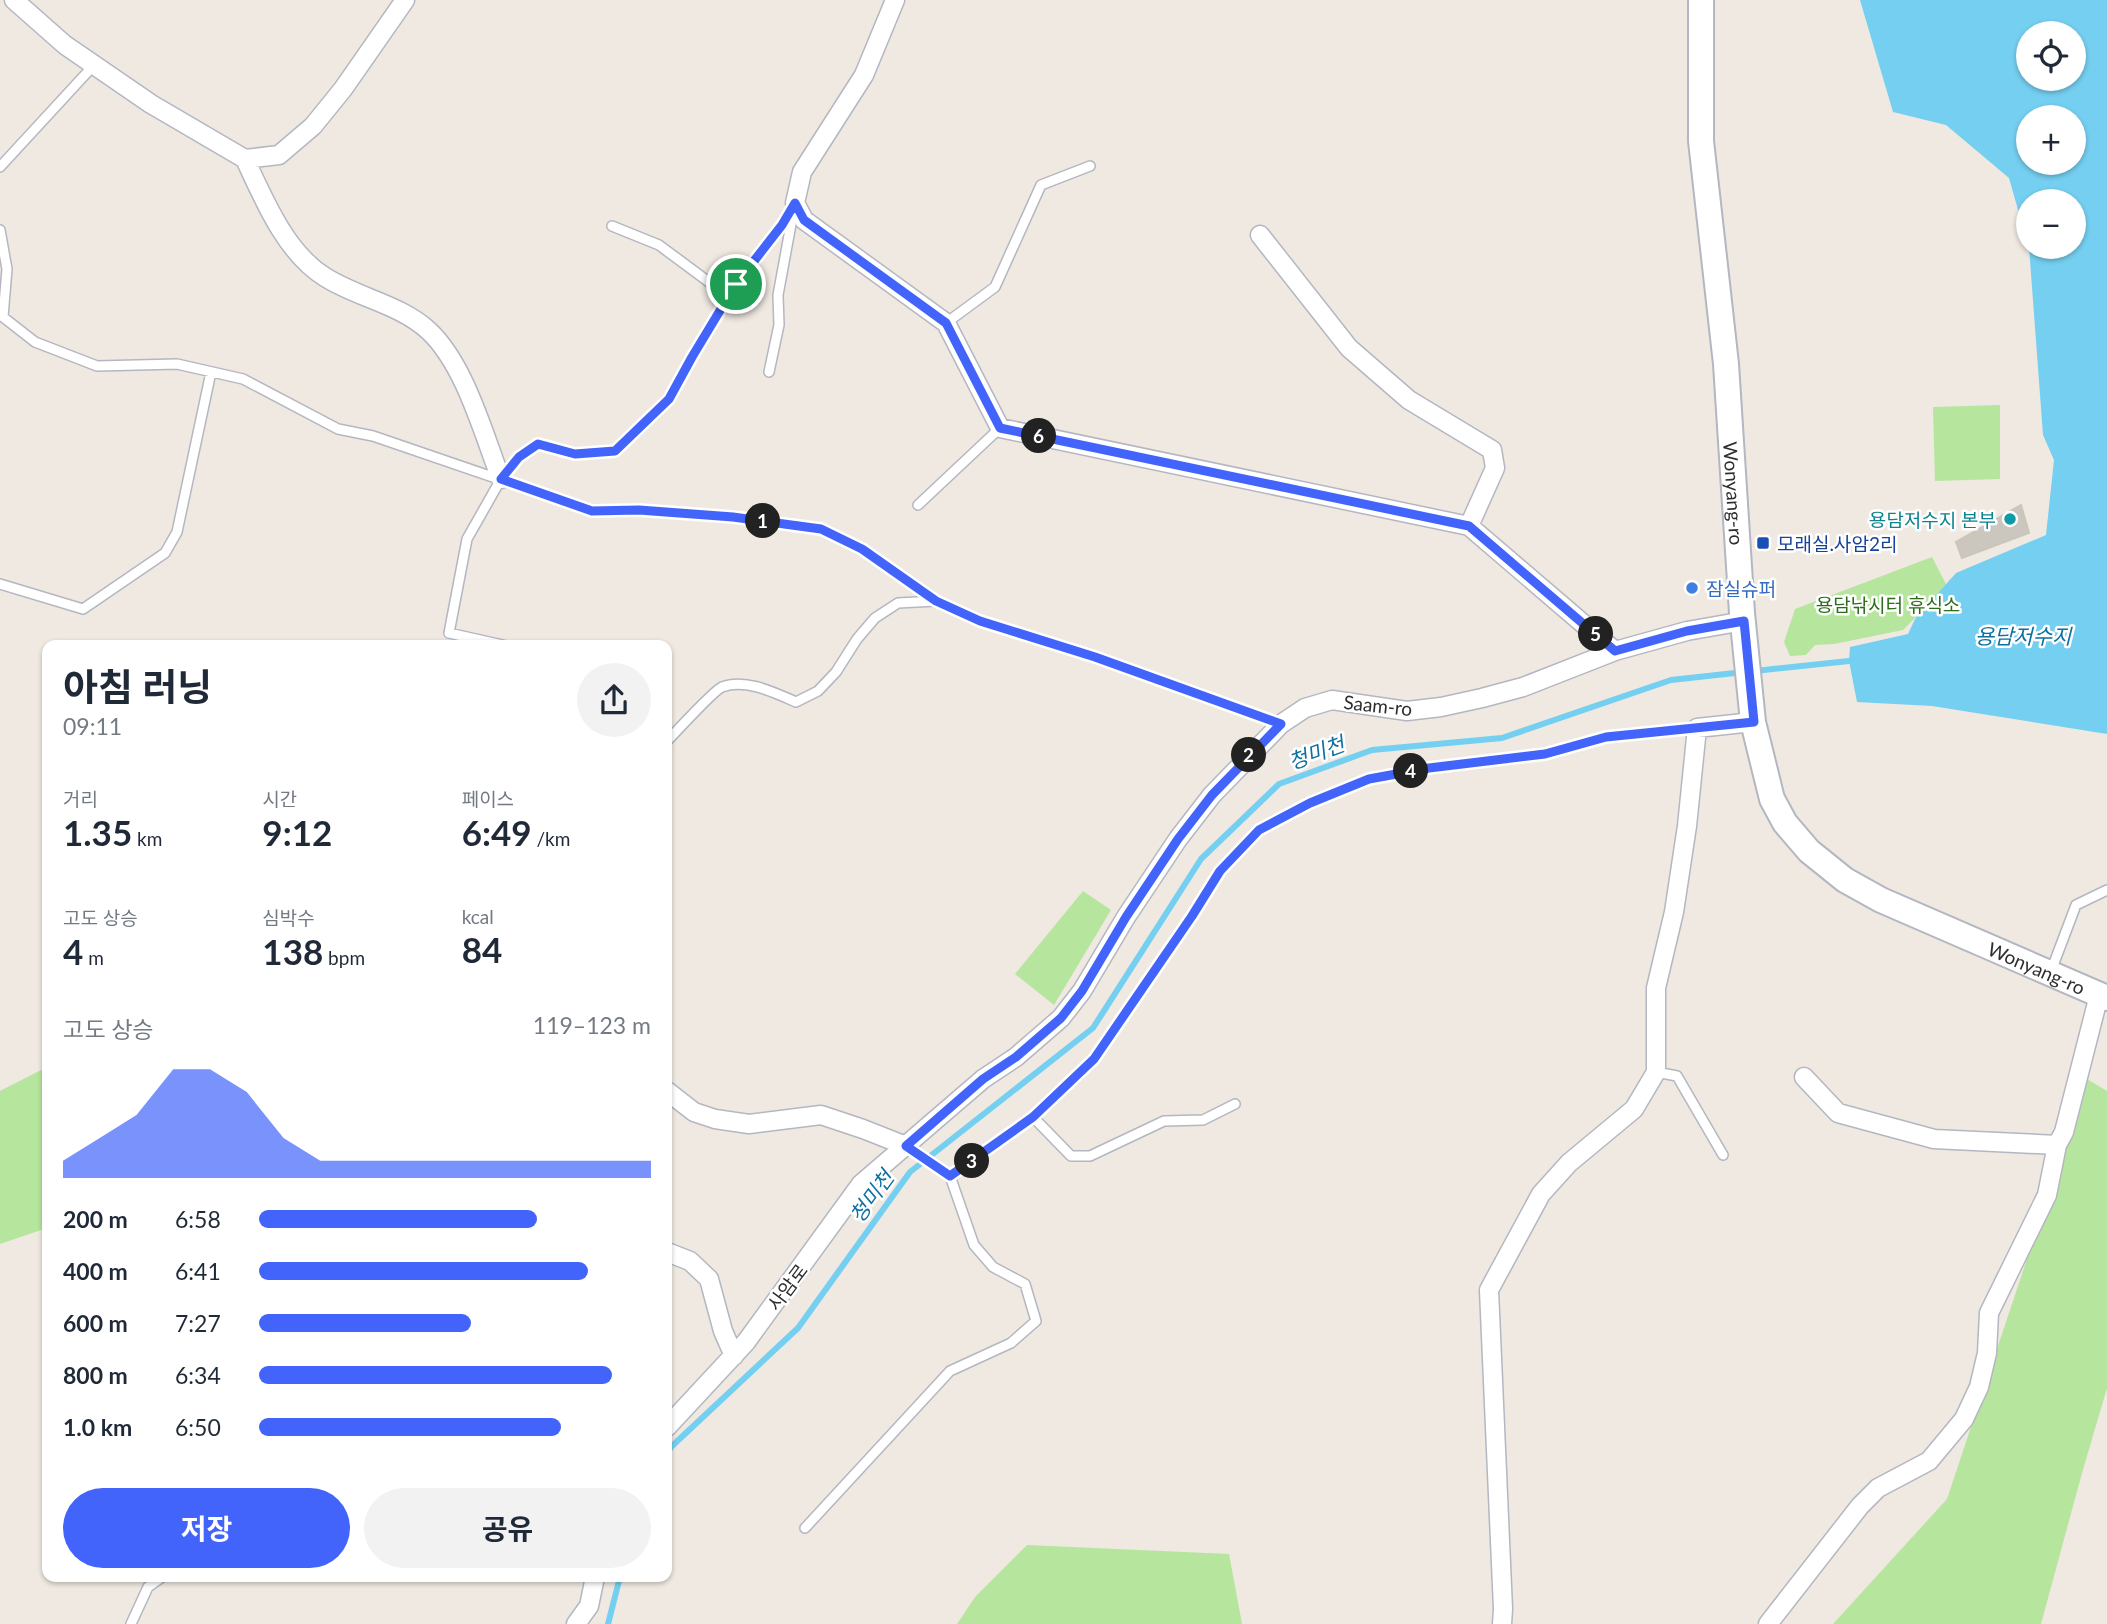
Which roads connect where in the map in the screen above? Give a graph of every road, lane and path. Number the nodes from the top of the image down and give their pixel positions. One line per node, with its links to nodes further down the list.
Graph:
1 (405, 0): 6 (street)
2 (895, 0): 9 (street)
3 (1701, 0): 23 (main road, Wonyang-ro)
4 (16, 1): 5 (street)
5 (94, 65): 6 (street); 8 (lane)
6 (245, 159): 18 (street)
7 (1090, 166): 14 (lane)
8 (0, 167)
9 (795, 203): 13 (lane); 14 (street); 16 (lane)
10 (612, 226): 13 (lane)
11 (0, 230): 15 (lane)
12 (1261, 235): 20 (street)
13 (729, 297): 18 (lane)
14 (946, 323): 17 (street)
15 (211, 372): 18 (lane); 21 (lane)
16 (769, 372)
17 (1000, 428): 19 (lane); 20 (street)
18 (501, 479): 22 (lane); 24 (lane)
19 (918, 505)
20 (1469, 526): 25 (street)
21 (0, 584)
22 (936, 601): 27 (lane); 29 (lane)
23 (1744, 628): 25 (street, Saam-ro); 26 (main road, Wonyang-ro)
24 (480, 640)
25 (1615, 651): 27 (street, Saam-ro)
26 (1753, 718): 28 (street); 31 (main road, Wonyang-ro)
27 (1281, 724): 39 (street, Saam-ro)
28 (1697, 728): 33 (street); 37 (lane)
29 (672, 736)
30 (2107, 890): 31 (lane)
31 (2050, 973): 32 (main road, Wonyang-ro)
32 (2103, 997): 38 (street)
33 (1656, 1072): 40 (lane); 50 (street)
34 (1804, 1077): 38 (street)
35 (672, 1095): 39 (street)
36 (1235, 1104): 37 (lane)
37 (1033, 1117): 41 (lane)
38 (2057, 1145): 51 (street)
39 (906, 1146): 41 (lane); 43 (street, 사암로)
40 (1723, 1155)
41 (950, 1176): 45 (lane)
42 (672, 1253): 43 (street)
43 (734, 1356): 44 (street, 사암로)
44 (672, 1422)
45 (805, 1528)
46 (155, 1582): 48 (lane)
47 (594, 1582): 49 (street)
48 (131, 1624)
49 (576, 1624)
50 (1502, 1624)
51 (1768, 1624)

